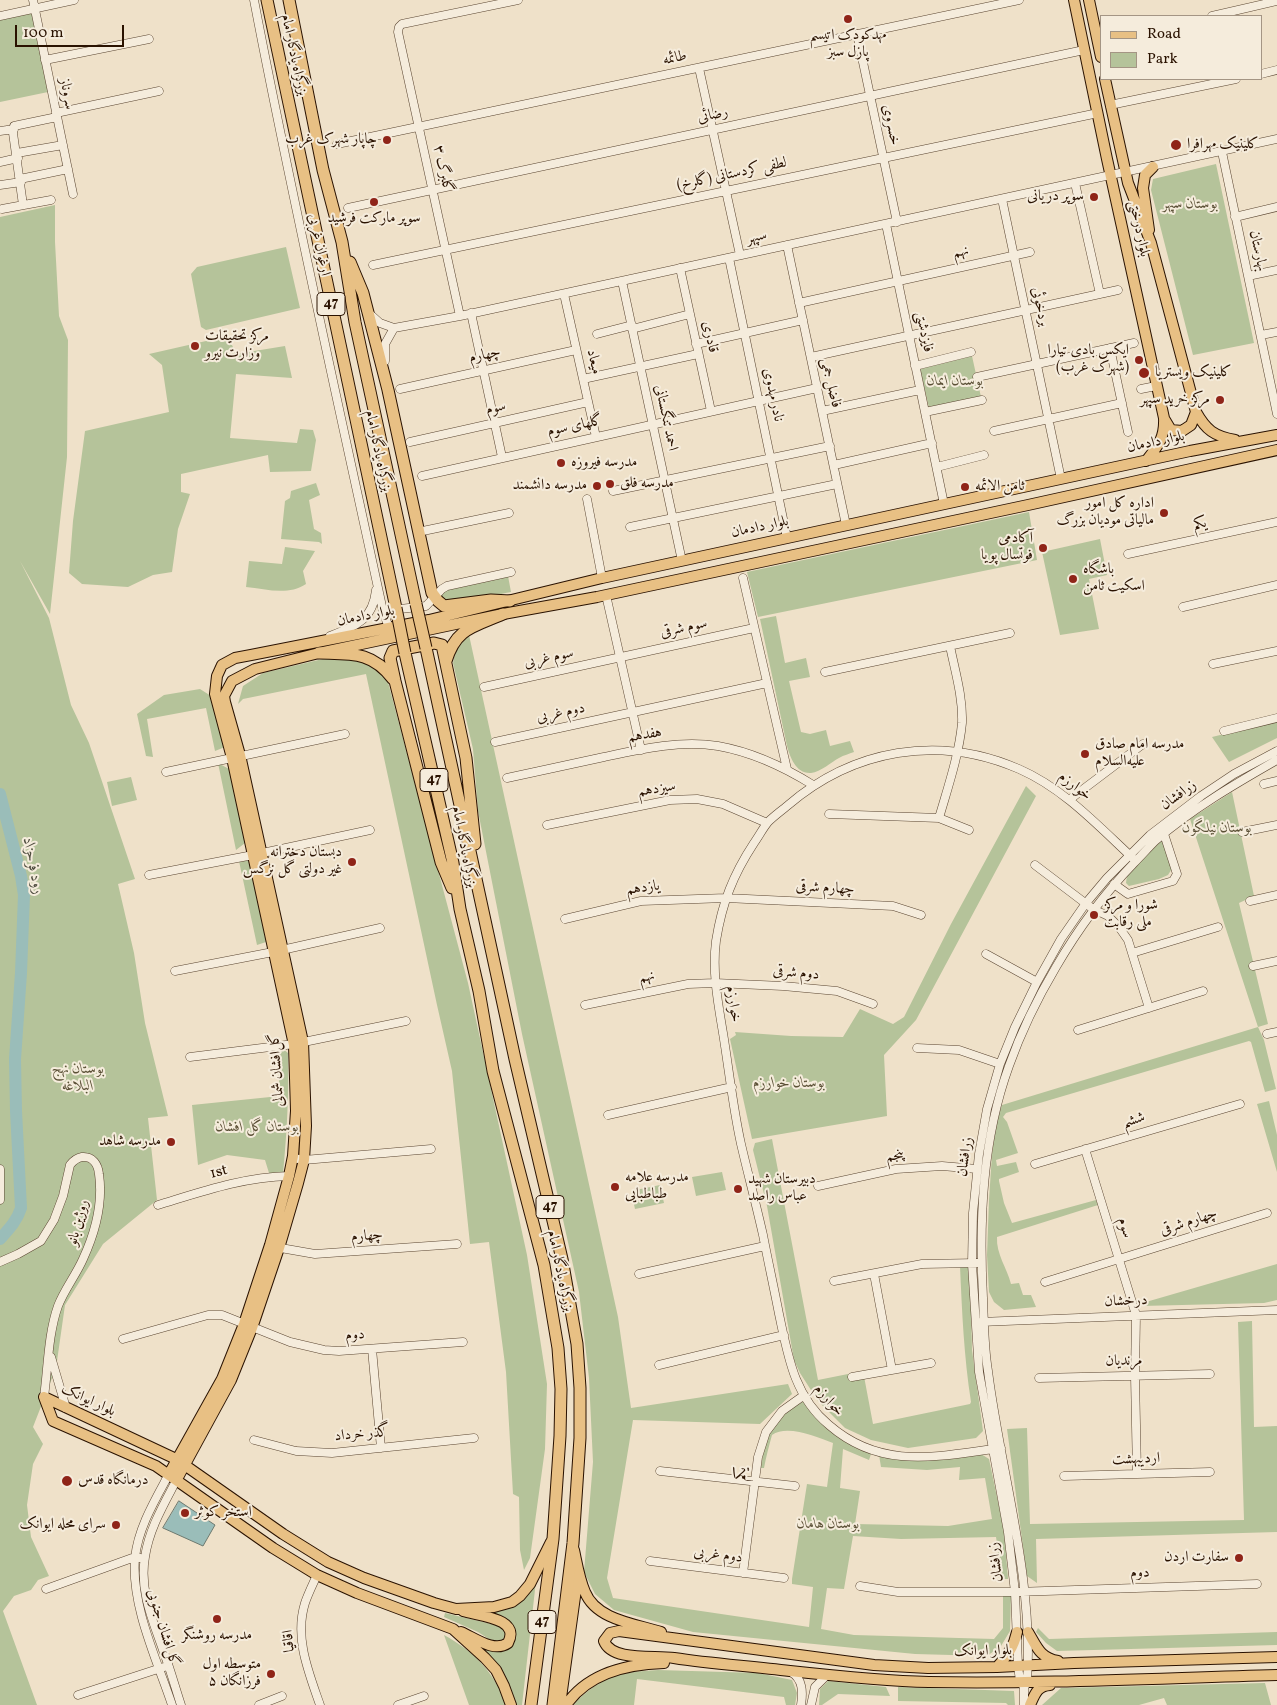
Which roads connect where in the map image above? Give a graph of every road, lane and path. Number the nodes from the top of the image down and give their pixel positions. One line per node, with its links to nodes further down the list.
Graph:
1 (33, 0): 12 (street, سروناز)
2 (74, 0): 12 (street)
3 (254, 0): 164 (street, ارغوان غربی)
4 (267, 0): 226 (highway, بزرگراه یادگار امام / 47, bridge)
5 (289, 0): 17 (highway, بزرگراه یادگار امام / 47)
6 (297, 0): 17 (highway)
7 (518, 0): 31 (street, گلبرگ ۳)
8 (1019, 0): 15 (street, طائمه)
9 (1074, 0): 19 (main road, بلوار درختی)
10 (1089, 0): 18 (main road)
11 (1277, 2): 13 (street)
12 (35, 8): 14 (street); 20 (street, سروناز)
13 (1217, 15)
14 (0, 16)
15 (857, 34): 21 (street, طائمه); 27 (street, خسروی)
16 (149, 38): 20 (street)
17 (298, 42): 65 (highway, بزرگراه یادگار امام / 47)
18 (1099, 42)
19 (1084, 50): 27 (street, رضائی); 29 (main road, بلوار درختی)
20 (46, 60): 30 (street, سروناز)
21 (699, 68): 31 (street, طائمه); 33 (street)
22 (1277, 70): 23 (street)
23 (1262, 74)
24 (1105, 80): 28 (main road, بلوار درختی)
25 (1231, 80): 28 (street)
26 (159, 91): 30 (street)
27 (870, 96): 33 (street, رضائی); 42 (street, خسروی)
28 (1110, 105): 35 (main road, بلوار درختی)
29 (1098, 113): 36 (main road, بلوار درختی); 42 (street, لطفی کردستانی (گلرخ))
30 (57, 115): 32 (street); 39 (street, سروناز)
31 (419, 127): 38 (street, طائمه); 51 (street, گلبرگ ۳)
32 (14, 129): 34 (street); 41 (street)
33 (712, 130): 51 (street, رضائی); 52 (street)
34 (0, 131)
35 (1116, 135): 36 (main road); 46 (main road, بلوار درختی)
36 (1103, 138): 47 (main road, بلوار درختی)
37 (1277, 139): 40 (street)
38 (337, 144)
39 (63, 145): 41 (street); 45 (street, سروناز)
40 (1222, 152): 44 (street); 61 (street, بهارستان)
41 (17, 156): 43 (street); 48 (street)
42 (883, 157): 52 (street, لطفی کردستانی (گلرخ)); 63 (street, خسروی)
43 (0, 162)
44 (1153, 167): 46 (street, سپهر); 66 (main road)
45 (68, 169): 48 (street); 53 (street, سروناز)
46 (1125, 173): 47 (street, سپهر); 60 (main road, بلوار درختی)
47 (1111, 176): 49 (street, سپهر); 62 (main road, بلوار درختی)
48 (21, 180): 50 (street); 56 (street)
49 (1075, 183): 54 (street, سپهر); 82 (street)
50 (0, 185)
51 (432, 190): 57 (street, رضائی); 68 (street, گلبرگ ۳)
52 (726, 190): 68 (street, لطفی کردستانی (گلرخ)); 70 (street)
53 (73, 194)
54 (1002, 199): 63 (street, سپهر); 71 (street, بردخوئی)
55 (51, 200): 56 (street)
56 (23, 205): 59 (street)
57 (348, 208)
58 (1277, 208): 61 (street)
59 (2, 209)
60 (1138, 212): 62 (main road); 66 (main road, بلوار درختی)
61 (1235, 217): 76 (street, بهارستان)
62 (1121, 221): 109 (main road, بلوار درختی)
63 (897, 222): 64 (street, سپهر)
64 (886, 224): 67 (street, سپهر); 78 (street, فایزدشتی)
65 (342, 242): 80 (highway); 220 (highway, بزرگراه یادگار امام / 47, bridge)
66 (1151, 243): 123 (main road, بلوار درختی)
67 (787, 245): 70 (street, سپهر); 83 (street, فاضل جمی)
68 (445, 250): 73 (street, لطفی کردستانی (گلرخ)); 87 (street, گلبرگ ۳)
69 (1030, 252): 71 (street, نهم)
70 (740, 256): 72 (street, سپهر)
71 (1014, 256): 78 (street, نهم); 84 (street, بردخوئی)
72 (729, 258): 74 (street, سپهر); 91 (street, نادر مهدوی)
73 (373, 265)
74 (680, 268): 77 (street, سپهر); 86 (street, قادری)
75 (1277, 270): 76 (street)
76 (1248, 276): 95 (street, بهارستان)
77 (622, 281): 81 (street, سپهر); 89 (street, احمد تنگستانی)
78 (898, 281): 83 (street, نهم); 94 (street, فایزدشتی)
79 (1118, 290): 82 (street)
80 (363, 293): 90 (street); 113 (highway)
81 (564, 294): 85 (street, سپهر); 99 (street, میعاد)
82 (1100, 294): 84 (street)
83 (799, 303): 88 (street, فاضل جمی)
84 (1026, 310): 94 (street); 103 (street, بردخوئی)
85 (471, 313): 87 (street, سپهر); 106 (street)
86 (690, 314): 89 (street); 97 (street, قادری)
87 (460, 316): 90 (street, سپهر)
88 (803, 320): 91 (street); 102 (street, فاضل جمی)
89 (632, 327): 93 (street); 104 (street, احمد تنگستانی)
90 (394, 328): 113 (street)
91 (745, 332): 97 (street); 117 (street, نادر مهدوی)
92 (1277, 332): 95 (street)
93 (597, 334)
94 (909, 336): 102 (street); 105 (street, فایزدشتی)
95 (1260, 336): 115 (street, بهارستان)
96 (1134, 343): 98 (street)
97 (696, 344): 101 (street, قادری)
98 (1110, 348): 103 (street); 119 (street)
99 (576, 350): 106 (street, چهارم); 108 (street, میعاد)
100 (971, 352): 105 (street)
101 (698, 354): 104 (street); 120 (street, قادری)
102 (811, 357): 110 (street, فاضل جمی)
103 (1037, 364): 107 (street); 125 (street, بردخوئی)
104 (640, 366): 108 (street); 128 (street, احمد تنگستانی)
105 (916, 366): 114 (street, فایزدشتی)
106 (484, 371): 111 (street, چهارم); 127 (street)
107 (977, 377)
108 (583, 379): 118 (street, میعاد)
109 (1156, 386): 112 (street); 126 (main road, بلوار درختی)
110 (817, 388): 117 (street); 121 (street, فاضل جمی)
111 (400, 389)
112 (1141, 389)
113 (388, 390): 157 (highway)
114 (920, 390): 121 (street); 122 (street, فایزدشتی)
115 (1275, 394): 124 (street, بهارستان)
116 (982, 400): 122 (street)
117 (759, 401): 120 (street); 140 (street, نادر مهدوی)
118 (588, 402): 127 (street, سوم); 132 (street, میعاد)
119 (1122, 403): 125 (street); 130 (street)
120 (711, 411): 128 (street, گلهای سوم)
121 (822, 411): 136 (street, فاضل جمی)
122 (925, 412): 135 (street, فایزدشتی)
123 (1196, 412): 126 (main road); 134 (main road, بلوار درختی)
124 (1277, 414)
125 (1048, 418): 129 (street); 145 (street, بردخوئی)
126 (1164, 418): 141 (main road, بلوار درختی)
127 (495, 424): 133 (street, سوم); 139 (street)
128 (653, 424): 132 (street, گلهای سوم); 146 (street, احمد تنگستانی)
129 (994, 431)
130 (1128, 432)
131 (1277, 435): 134 (main road, بلوار دادمان)
132 (596, 437): 139 (street, گلهای سوم)
133 (410, 442)
134 (1243, 442): 141 (main road, بلوار دادمان)
135 (932, 444): 142 (street); 143 (street, فایزدشتی)
136 (830, 446): 140 (street); 142 (street, فاضل جمی)
137 (1277, 450): 166 (main road, بلوار دادمان)
138 (984, 455): 143 (street)
139 (502, 457): 144 (street)
140 (771, 458): 146 (street); 149 (street, نادر مهدوی)
141 (1146, 461): 145 (main road, بلوار دادمان)
142 (834, 466): 147 (street, فاضل جمی)
143 (936, 467): 151 (street, فایزدشتی)
144 (422, 476)
145 (1061, 479): 151 (main road, بلوار دادمان)
146 (665, 480): 148 (street); 153 (street, احمد تنگستانی)
147 (837, 484): 149 (street); 155 (street, فاضل جمی)
148 (613, 490)
149 (779, 496): 153 (street); 158 (street, نادر مهدوی)
150 (587, 499): 162 (street)
151 (944, 504): 155 (main road, بلوار دادمان)
152 (509, 513): 157 (street)
153 (673, 518): 156 (street); 160 (street, احمد تنگستانی)
154 (1277, 522): 159 (street, یکم)
155 (846, 525): 158 (main road, بلوار دادمان)
156 (630, 527)
157 (418, 532): 167 (highway)
158 (788, 538): 160 (main road, بلوار دادمان)
159 (1128, 554)
160 (682, 561): 162 (main road, بلوار دادمان)
161 (511, 572): 167 (street)
162 (602, 578): 168 (main road, بلوار دادمان)
163 (743, 578): 173 (street)
164 (377, 583): 170 (street, ارغوان غربی); 175 (street, ارغوان غربی)
165 (1277, 585): 169 (street)
166 (606, 595): 171 (main road, بلوار دادمان); 180 (street)
167 (435, 597): 168 (highway); 170 (street)
168 (510, 601): 172 (main road, بلوار دادمان)
169 (1183, 607)
170 (383, 611): 172 (street, ارغوان غربی)
171 (502, 614): 178 (main road, بلوار دادمان); 181 (highway)
172 (389, 628): 175 (main road, بلوار دادمان)
173 (754, 628): 180 (street, سوم شرقی); 186 (street)
174 (1010, 633): 176 (street)
175 (318, 641): 179 (main road, بلوار دادمان)
176 (950, 646): 184 (street); 196 (street)
177 (1277, 651): 182 (street)
178 (319, 653): 183 (main road, بلوار دادمان); 185 (highway)
179 (251, 654): 183 (main road); 197 (main road, گل‌افشان شمالی)
180 (620, 658): 187 (street, سوم غربی); 188 (street)
181 (446, 661): 185 (highway); 220 (highway)
182 (1213, 664)
183 (255, 669): 197 (main road, گل‌افشان شمالی)
184 (825, 672)
185 (395, 681): 226 (highway)
186 (767, 683): 188 (street); 199 (street)
187 (484, 687)
188 (632, 712): 192 (street, دوم غربی); 194 (street)
189 (1277, 718): 190 (street)
190 (1224, 731)
191 (344, 734): 197 (street)
192 (495, 742)
193 (1143, 744): 205 (street)
194 (640, 750): 199 (street, هفدهم); 201 (street, هفدهم)
195 (1277, 751): 216 (street, زرافشان)
196 (958, 752): 204 (street, خوارزم); 205 (street, خوارزم); 207 (street)
197 (236, 757): 200 (street); 215 (main road, گل‌افشان شمالی)
198 (1277, 760): 214 (street, زرافشان)
199 (786, 769): 204 (street, هفدهم)
200 (166, 772)
201 (507, 778)
202 (1277, 781): 203 (street)
203 (1264, 784)
204 (813, 785): 208 (street, خوارزم)
205 (1069, 800): 216 (street, خوارزم)
206 (829, 814): 207 (street)
207 (939, 818): 212 (street)
208 (767, 823): 210 (street, سیزدهم); 223 (street, خوارزم)
209 (1277, 825): 213 (street)
210 (548, 826)
211 (370, 830): 215 (street)
212 (969, 830)
213 (1242, 832)
214 (1164, 834): 217 (street, زرافشان); 221 (street)
215 (257, 854): 219 (street); 232 (main road, گل‌افشان شمالی)
216 (1130, 855): 217 (street, خوارزم); 225 (street, زرافشان)
217 (1136, 861): 221 (street, زرافشان)
218 (1035, 865): 225 (street)
219 (149, 875)
220 (477, 876): 311 (highway, بزرگراه یادگار امام / 47)
221 (1114, 884): 227 (street, زرافشان)
222 (1277, 896): 224 (street)
223 (726, 898): 228 (street, چهارم شرقی); 229 (street, یازدهم); 239 (street, خوارزم)
224 (1250, 901)
225 (1086, 903): 227 (street); 238 (street, زرافشان)
226 (460, 909): 310 (highway, بزرگراه یادگار امام / 47)
227 (1093, 909): 234 (street); 272 (street, زرافشان)
228 (921, 915)
229 (565, 918)
230 (1218, 927): 234 (street)
231 (380, 928): 232 (street)
232 (278, 951): 237 (street); 248 (main road, گل‌افشان شمالی)
233 (986, 954): 238 (street)
234 (1132, 954): 243 (street)
235 (1277, 961): 236 (street)
236 (1253, 966)
237 (175, 971)
238 (1037, 982): 251 (street, زرافشان)
239 (715, 983): 241 (street, دوم شرقی); 242 (street, نهم); 252 (street, خوارزم)
240 (1203, 991): 243 (street)
241 (873, 1004)
242 (585, 1005)
243 (1148, 1008): 245 (street)
244 (406, 1021): 248 (street)
245 (1078, 1030)
246 (1277, 1032): 247 (street)
247 (1267, 1034)
248 (298, 1043): 250 (street); 257 (main road, گل‌افشان شمالی); 258 (main road, گل‌افشان شمالی)
249 (917, 1048): 251 (street)
250 (190, 1057)
251 (1000, 1064): 261 (street, زرافشان)
252 (732, 1087): 254 (street); 269 (street, خوارزم)
253 (1240, 1104): 256 (street, ششم)
254 (608, 1115)
255 (430, 1149): 258 (street)
256 (1085, 1149): 259 (street, ششم); 270 (street, سوم)
257 (293, 1158): 258 (street); 262 (main road, گل‌افشان شمالی)
258 (304, 1160): 268 (main road, گل‌افشان شمالی)
259 (1035, 1164)
260 (0, 1169): 264 (street)
261 (977, 1169): 263 (street, پنجم); 273 (street, زرافشان)
262 (289, 1176): 265 (street, 1st); 268 (main road, گل‌افشان شمالی)
263 (818, 1186)
264 (0, 1200)
265 (158, 1205)
266 (1267, 1213): 270 (street, چهارم شرقی)
267 (457, 1244): 268 (street, چهارم)
268 (274, 1246): 281 (main road, گل‌افشان شمالی)
269 (765, 1246): 274 (street); 282 (street, خوارزم)
270 (1120, 1260): 277 (street, چهارم شرقی); 279 (street, سوم)
271 (0, 1262): 286 (street, روژین بانو)
272 (981, 1263): 273 (street); 280 (street, زرافشان)
273 (972, 1264): 275 (street); 280 (street, زرافشان)
274 (639, 1274)
275 (874, 1274): 276 (street); 289 (street)
276 (834, 1281)
277 (1045, 1282)
278 (1277, 1310): 279 (street, درخشان)
279 (1136, 1315): 280 (street, درخشان); 291 (street, سوم)
280 (980, 1322): 300 (street, زرافشان); 301 (street, زرافشان)
281 (248, 1326): 283 (street, دوم); 285 (street, دوم); 302 (main road, گل‌افشان شمالی)
282 (784, 1335): 288 (street); 294 (street, خوارزم)
283 (123, 1339)
284 (463, 1342): 285 (street, دوم)
285 (372, 1348): 299 (street)
286 (50, 1353): 295 (street); 296 (street)
287 (931, 1363): 289 (street)
288 (660, 1365)
289 (892, 1370): 292 (street)
290 (1210, 1374): 291 (street, مرنديان)
291 (1135, 1376): 293 (street, مرنديان); 305 (street, سوم)
292 (852, 1377)
293 (1039, 1378)
294 (803, 1396): 301 (street, خوارزم); 308 (street, یکم)
295 (44, 1397): 296 (main road, بلوار ایوانک); 307 (main road, بلوار ایوانک)
296 (66, 1408): 302 (main road, بلوار ایوانک)
297 (474, 1438): 299 (street, گذر خرداد)
298 (254, 1440): 299 (street, گذر خرداد)
299 (382, 1448)
300 (1001, 1448): 301 (street, خوارزم); 322 (street, زرافشان)
301 (992, 1449): 323 (street, زرافشان)
302 (181, 1462): 307 (main road, گل‌افشان شمالی); 324 (main road, بلوار ایوانک)
303 (660, 1471): 308 (street)
304 (1210, 1472): 305 (street, اردیبهشت)
305 (1137, 1474): 306 (street, اردیبهشت)
306 (1064, 1476)
307 (173, 1477): 312 (street, گل‌افشان جنوبی); 313 (street, گل‌افشان جنوبی); 317 (main road, بلوار ایوانک)
308 (755, 1482): 309 (street); 316 (street, یکم)
309 (795, 1486)
310 (553, 1539): 324 (main road, بلوار ایوانک); 350 (highway, بزرگراه یادگار امام / 47)
311 (573, 1543): 315 (main road); 351 (highway, بزرگراه یادگار امام / 47)
312 (136, 1557): 313 (street); 321 (street); 335 (street, گل‌افشان جنوبی)
313 (144, 1558): 332 (street, گل‌افشان جنوبی)
314 (650, 1561): 316 (street, دوم غربی)
315 (578, 1572): 328 (main road); 352 (main road)
316 (743, 1573): 318 (street, دوم غربی)
317 (317, 1575): 325 (main road, بلوار ایوانک); 347 (street, اقاقیا)
318 (784, 1578)
319 (1257, 1584): 322 (street, دوم)
320 (860, 1586): 323 (street)
321 (46, 1589)
322 (1024, 1591): 323 (street, دوم); 327 (street, زرافشان)
323 (1015, 1592): 326 (street, زرافشان)
324 (456, 1609): 325 (main road)
325 (453, 1629): 349 (main road, بلوار ایوانک)
326 (1017, 1632): 333 (street, زرافشان); 334 (main road)
327 (1028, 1632): 331 (main road); 333 (street, زرافشان)
328 (691, 1640): 330 (main road); 334 (main road, بلوار ایوانک)
329 (1277, 1658): 331 (main road, بلوار ایوانک)
330 (695, 1662): 336 (main road, بلوار ایوانک); 353 (main road)
331 (1074, 1663): 333 (main road, بلوار ایوانک)
332 (169, 1666): 335 (street); 345 (street, گل‌افشان جنوبی)
333 (1023, 1666): 334 (main road, بلوار ایوانک); 340 (street, زرافشان)
334 (997, 1667)
335 (159, 1668): 341 (street); 344 (street, گل‌افشان جنوبی)
336 (789, 1670): 337 (main road, بلوار ایوانک); 354 (street)
337 (827, 1675): 340 (main road, بلوار ایوانک); 355 (street)
338 (1277, 1675): 339 (main road, بلوار ایوانک)
339 (1068, 1682): 340 (main road, بلوار ایوانک); 357 (main road)
340 (1023, 1683): 356 (street, زرافشان)
341 (78, 1695)
342 (282, 1696): 346 (street)
343 (424, 1696): 348 (street)
344 (172, 1705)
345 (182, 1705)
346 (259, 1705)
347 (320, 1705)
348 (398, 1705)
349 (511, 1705)
350 (531, 1705)
351 (553, 1705)
352 (560, 1705)
353 (566, 1705)
354 (801, 1705)
355 (811, 1705)
356 (1024, 1705)
357 (1030, 1705)

